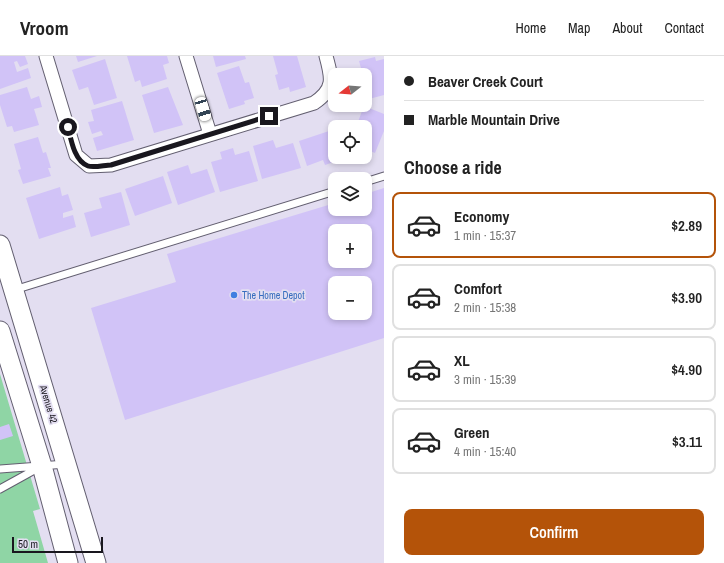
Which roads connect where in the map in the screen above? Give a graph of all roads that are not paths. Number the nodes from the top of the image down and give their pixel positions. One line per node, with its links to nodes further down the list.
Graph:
1 (46, 56): 4 (street)
2 (186, 56): 4 (street)
3 (326, 56): 4 (street)
4 (210, 134)
5 (384, 176): 6 (lane)
6 (372, 180)
7 (328, 193): 9 (lane)
8 (0, 246): 9 (street, Avenue 42)
9 (14, 290): 11 (street, Avenue 42)
10 (0, 331): 12 (street)
11 (68, 464): 12 (lane); 16 (street, Avenue 42)
12 (42, 466): 13 (lane); 14 (lane); 15 (street)
13 (0, 469)
14 (0, 489)
15 (68, 563)
16 (96, 563)

